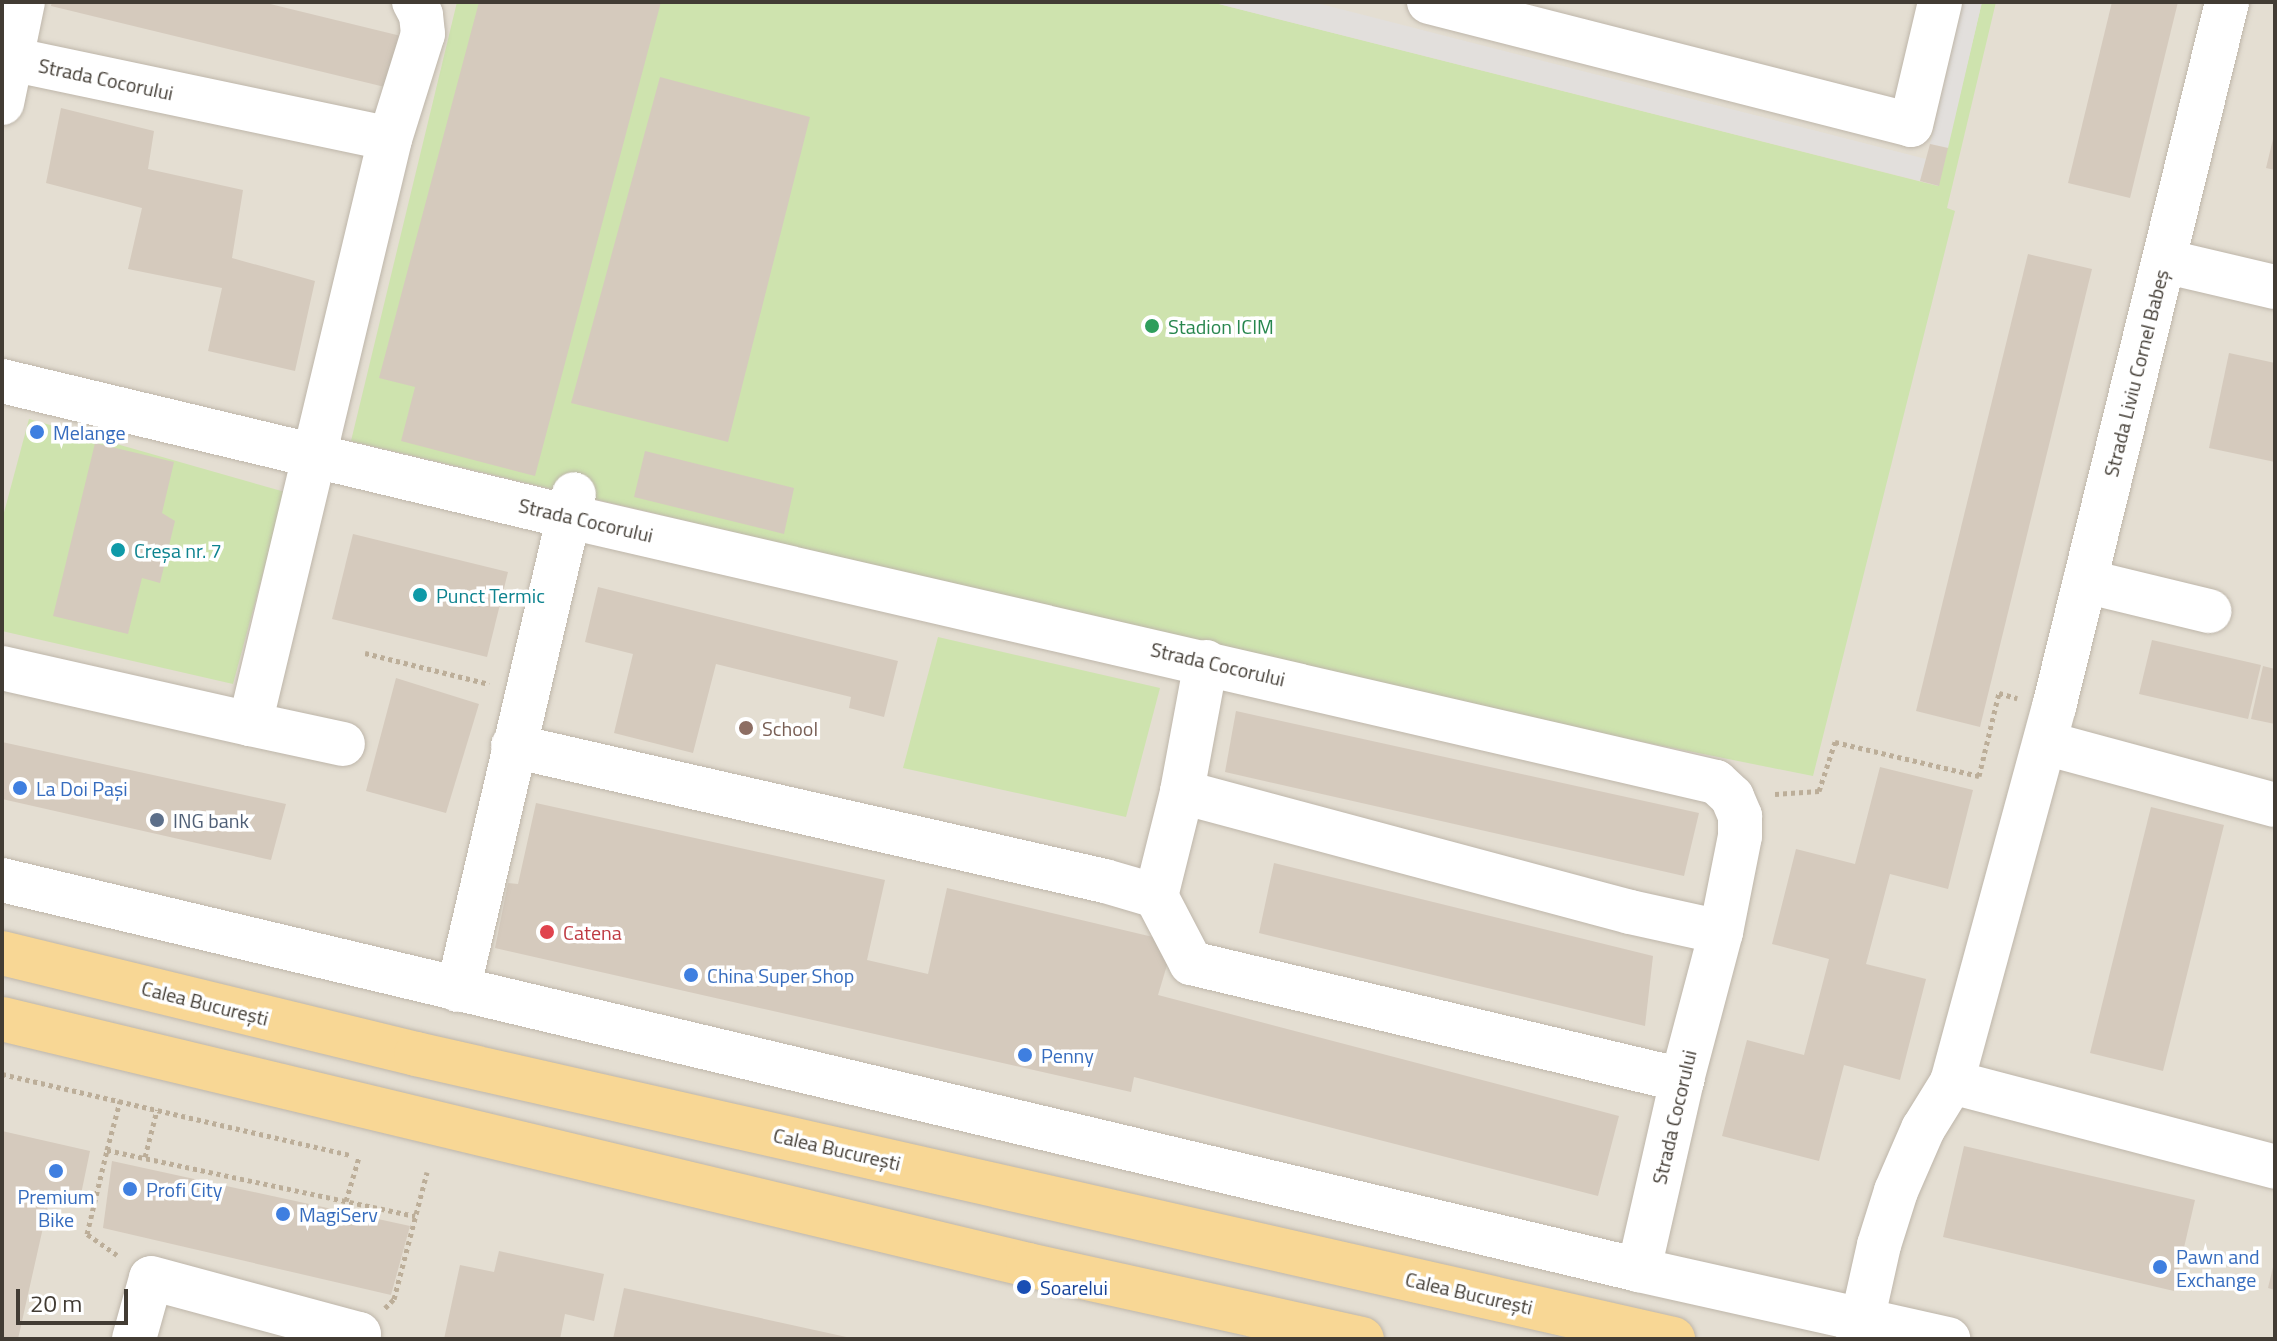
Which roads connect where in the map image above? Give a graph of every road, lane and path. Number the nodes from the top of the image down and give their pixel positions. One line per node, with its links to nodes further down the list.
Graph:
1 (23, 2): 6 (street, Strada Cocorului)
2 (414, 2): 8 (street)
3 (1429, 2): 4 (street)
4 (1940, 2)
5 (2227, 2): 9 (street, Strada Liviu Cornel Babeș)
6 (11, 59): 7 (street, Strada Cocorului); 8 (street, Strada Cocorului)
7 (2, 103)
8 (390, 139): 12 (street)
9 (2164, 261): 10 (street); 14 (street, Strada Liviu Cornel Babeș)
10 (2275, 287)
11 (2, 381): 12 (street, Strada Cocorului)
12 (312, 454): 13 (street, Strada Cocorului); 20 (street)
13 (572, 506): 17 (street, Strada Cocorului); 23 (street)
14 (2085, 581): 15 (street); 21 (street, Strada Liviu Cornel Babeș)
15 (2209, 611)
16 (365, 653): 19 (path)
17 (1206, 662): 24 (street); 25 (street, Strada Cocorului)
18 (2, 668): 20 (street)
19 (490, 685)
20 (250, 724): 22 (street)
21 (2049, 725): 25 (path); 26 (street); 35 (street, Strada Liviu Cornel Babeș)
22 (343, 744)
23 (513, 746): 28 (street); 31 (street)
24 (1182, 792): 28 (street); 29 (street)
25 (1732, 797): 29 (street, Strada Cocorului)
26 (2275, 805)
27 (2, 880): 31 (street)
28 (1156, 896): 34 (street)
29 (1721, 932): 34 (street, Strada Cocorului)
30 (2, 953): 52 (main road, Calea București)
31 (458, 990): 46 (street)
32 (2, 1019): 51 (main road)
33 (2, 1074): 36 (path)
34 (1682, 1080): 46 (street, Strada Cocorului)
35 (1952, 1082): 42 (street); 48 (street, Strada Liviu Cornel Babeș)
36 (120, 1101): 37 (path); 38 (path)
37 (157, 1110): 39 (path); 40 (path)
38 (107, 1150): 40 (path); 47 (path)
39 (351, 1155)
40 (145, 1157): 44 (path)
41 (359, 1157): 44 (path)
42 (2275, 1167)
43 (427, 1172): 45 (path)
44 (346, 1201): 45 (path)
45 (415, 1216): 49 (path)
46 (1639, 1270): 48 (street)
47 (151, 1278): 49 (street); 50 (street)
48 (1860, 1329): 53 (street)
49 (358, 1336)
50 (134, 1339)
51 (1362, 1339)
52 (1673, 1339)
53 (1948, 1339)

